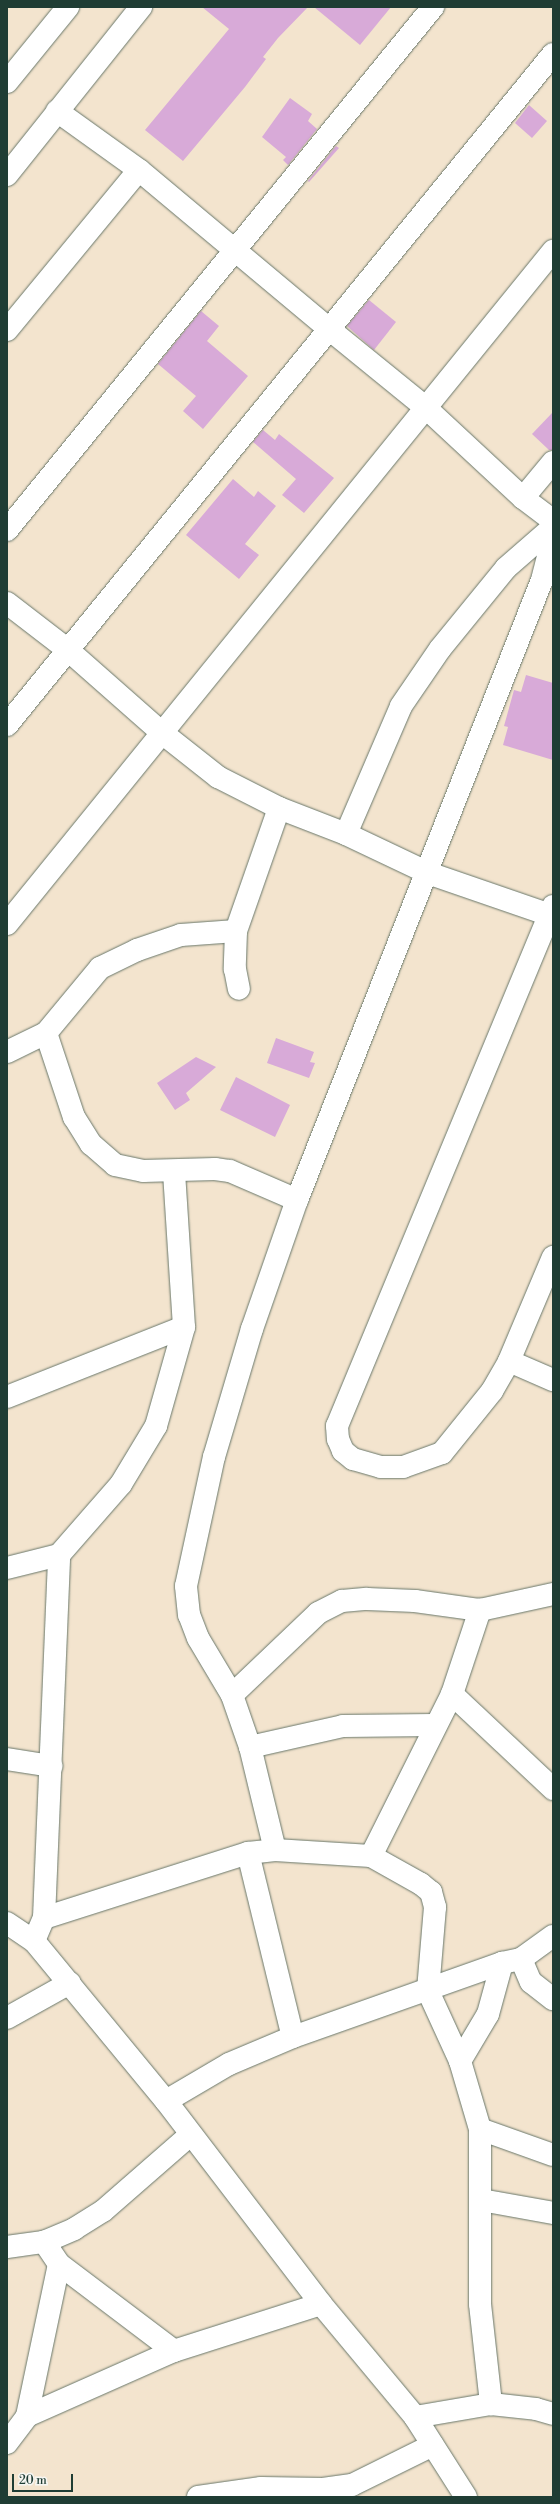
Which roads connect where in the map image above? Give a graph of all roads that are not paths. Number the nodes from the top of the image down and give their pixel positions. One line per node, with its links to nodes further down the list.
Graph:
1 (68, 7): 5 (main road)
2 (141, 7): 6 (main road)
3 (433, 7): 9 (main road)
4 (553, 54): 11 (main road)
5 (10, 71)
6 (57, 111): 7 (main road); 8 (main road)
7 (139, 170): 9 (main road); 12 (main road)
8 (7, 175)
9 (234, 249): 11 (main road); 18 (main road)
10 (553, 251): 13 (main road)
11 (328, 329): 13 (main road); 21 (main road)
12 (7, 330)
13 (426, 407): 15 (main road); 23 (main road)
14 (553, 462): 15 (main road)
15 (523, 498): 16 (main road)
16 (553, 521)
17 (553, 527): 25 (main road)
18 (7, 530)
19 (553, 537): 26 (main road)
20 (7, 603): 21 (main road)
21 (68, 650): 22 (main road); 23 (main road)
22 (7, 725)
23 (161, 732): 24 (main road); 28 (main road)
24 (279, 808): 25 (main road); 29 (main road)
25 (346, 834): 26 (main road)
26 (428, 872): 27 (main road); 34 (main road)
27 (552, 912): 37 (main road)
28 (7, 924)
29 (236, 931): 30 (main road); 31 (main road)
30 (239, 989)
31 (46, 1034): 32 (main road); 33 (main road)
32 (7, 1052)
33 (174, 1171): 34 (main road); 36 (main road)
34 (297, 1200): 45 (main road)
35 (553, 1257): 37 (main road)
36 (184, 1327): 39 (main road); 40 (main road)
37 (508, 1361): 38 (main road)
38 (553, 1380)
39 (7, 1397)
40 (59, 1555): 41 (main road); 49 (main road)
41 (7, 1568)
42 (553, 1594): 43 (main road)
43 (480, 1610): 44 (main road); 45 (main road)
44 (452, 1694): 46 (main road); 50 (main road)
45 (232, 1695): 47 (main road)
46 (434, 1726): 47 (main road); 53 (main road)
47 (250, 1748): 51 (main road)
48 (7, 1759): 49 (main road)
49 (51, 1766): 54 (main road)
50 (553, 1789)
51 (275, 1850): 52 (main road); 53 (main road)
52 (248, 1853): 54 (main road); 63 (main road)
53 (371, 1856): 60 (main road)
54 (44, 1918): 57 (main road)
55 (7, 1923): 57 (main road)
56 (553, 1936): 58 (main road)
57 (34, 1941): 59 (main road)
58 (512, 1961): 60 (main road); 61 (main road); 64 (main road)
59 (70, 1984): 62 (main road); 65 (main road)
60 (428, 1991): 63 (main road); 64 (main road)
61 (553, 1999)
62 (7, 2018)
63 (293, 2037): 65 (main road)
64 (460, 2061): 66 (main road)
65 (166, 2101): 67 (main road)
66 (480, 2129): 68 (main road); 69 (main road)
67 (190, 2135): 71 (main road); 74 (main road)
68 (553, 2154)
69 (481, 2200): 70 (main road); 76 (main road)
70 (553, 2213)
71 (44, 2242): 72 (main road); 73 (main road)
72 (7, 2248)
73 (59, 2264): 75 (main road); 78 (main road)
74 (321, 2304): 75 (main road); 79 (main road)
75 (174, 2351): 78 (main road)
76 (491, 2404): 77 (main road); 79 (main road)
77 (553, 2414)
78 (27, 2416): 80 (main road)
79 (415, 2417): 81 (main road)
80 (7, 2443)
81 (433, 2445): 82 (main road); 83 (main road)
82 (198, 2497)
83 (466, 2497)

